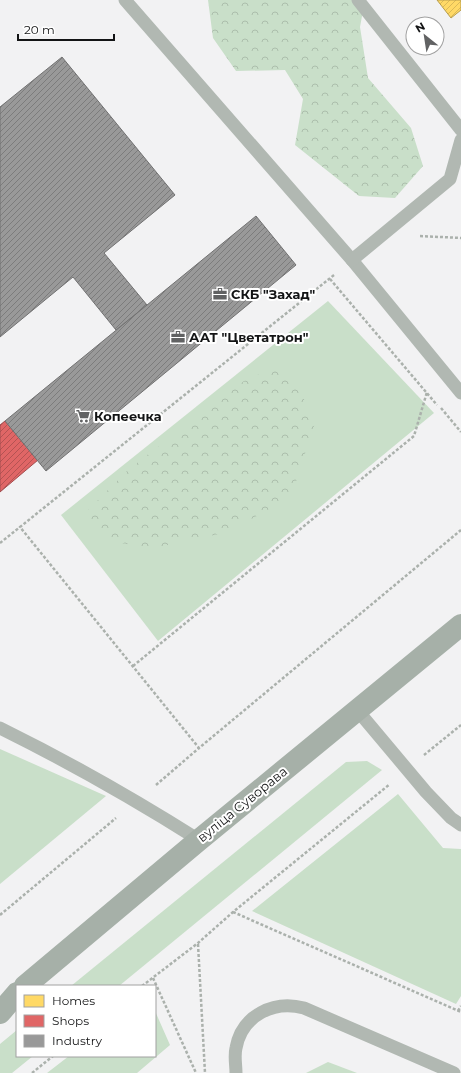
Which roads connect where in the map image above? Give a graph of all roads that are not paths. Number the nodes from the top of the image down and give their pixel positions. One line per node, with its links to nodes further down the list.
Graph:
1 (125, 0): 5 (lane)
2 (358, 0): 3 (lane)
3 (461, 130)
4 (461, 140): 5 (lane)
5 (352, 260): 6 (lane)
6 (461, 393)
7 (461, 625): 8 (main road, вуліца Суворава)
8 (358, 711): 10 (lane); 11 (main road, вуліца Суворава)
9 (0, 728): 11 (lane)
10 (461, 825)
11 (199, 840): 12 (main road, вуліца Суворава)
12 (26, 985)
13 (16, 994): 15 (main road)
14 (16, 994): 16 (main road)
15 (0, 1007)
16 (0, 1012)
17 (236, 1073): 18 (lane)
18 (454, 1073)

